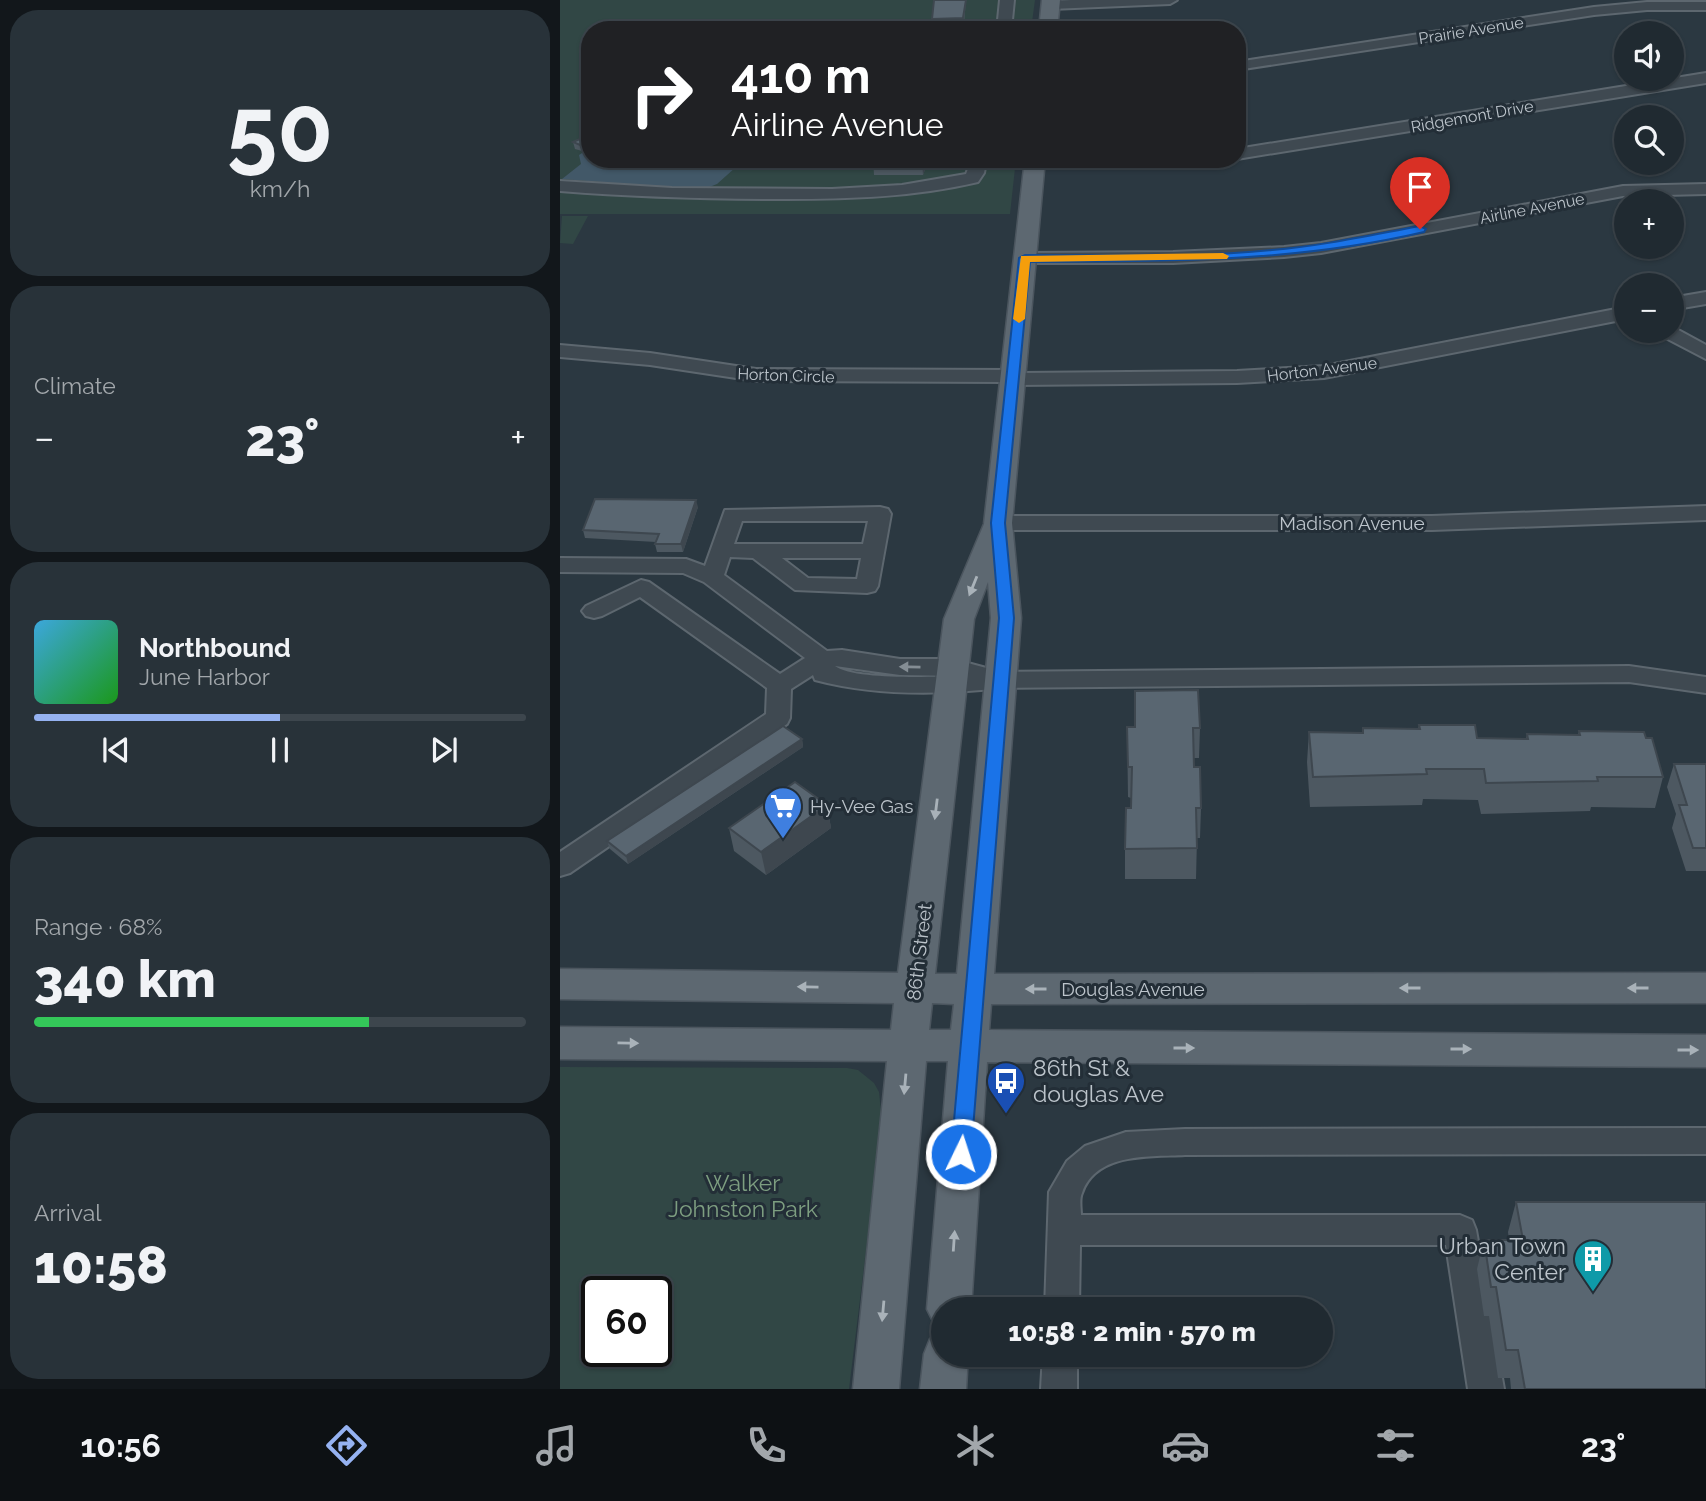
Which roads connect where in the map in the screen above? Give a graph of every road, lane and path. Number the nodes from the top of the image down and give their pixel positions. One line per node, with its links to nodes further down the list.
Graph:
1 (1007, 0): 5 (street)
2 (1170, 0): 3 (street)
3 (1051, 2): 6 (main road)
4 (1706, 6): 7 (street, Prairie Avenue)
5 (1004, 21)
6 (1049, 21)
7 (1246, 65)
8 (1706, 78): 9 (street, Ridgemont Drive)
9 (1246, 153)
10 (977, 168): 12 (street)
11 (1034, 168): 14 (main road, 86th Street)
12 (560, 186)
13 (1706, 188): 14 (street, Airline Avenue)
14 (1025, 258): 21 (main road, 86th Street)
15 (1706, 298): 16 (street)
16 (1684, 301)
17 (1614, 315): 21 (street, Horton Avenue)
18 (1684, 341): 20 (street)
19 (560, 351): 21 (street, Horton Circle)
20 (1706, 353)
21 (1013, 378): 23 (main road, 86th Street)
22 (1706, 513): 23 (street, Madison Avenue)
23 (998, 523): 31 (main road, 86th Street, one-way to 31); 32 (main road, 86th Street)
24 (721, 550): 25 (street); 26 (street); 28 (street)
25 (759, 551): 26 (street); 26 (street)
26 (873, 551)
27 (560, 565): 28 (street)
28 (712, 577): 30 (street)
29 (594, 611): 33 (street)
30 (822, 659): 31 (street); 33 (street)
31 (951, 677): 32 (street); 38 (main road, 86th Street, one-way to 38)
32 (1001, 680): 34 (street); 39 (main road, 86th Street)
33 (779, 685): 35 (street)
34 (1706, 685)
35 (560, 866)
36 (560, 984): 38 (main road, Douglas Avenue, one-way to 36)
37 (1706, 988): 39 (main road, Douglas Avenue, one-way to 39)
38 (915, 989): 39 (main road, Douglas Avenue); 41 (main road, 86th Street)
39 (974, 989): 42 (main road, 86th Street)
40 (560, 1043): 41 (main road, one-way to 41)
41 (908, 1046): 42 (main road); 50 (main road, 86th Street, one-way to 50)
42 (969, 1046): 43 (main road, one-way to 43); 46 (main road, 86th Street, one-way to 42)
43 (1706, 1051)
44 (1706, 1141): 45 (street)
45 (1064, 1230): 47 (street); 53 (street)
46 (950, 1297)
47 (1062, 1297)
48 (945, 1367): 51 (main road)
49 (1060, 1367): 52 (street)
50 (876, 1389)
51 (943, 1389)
52 (1059, 1389)
53 (1486, 1389)

